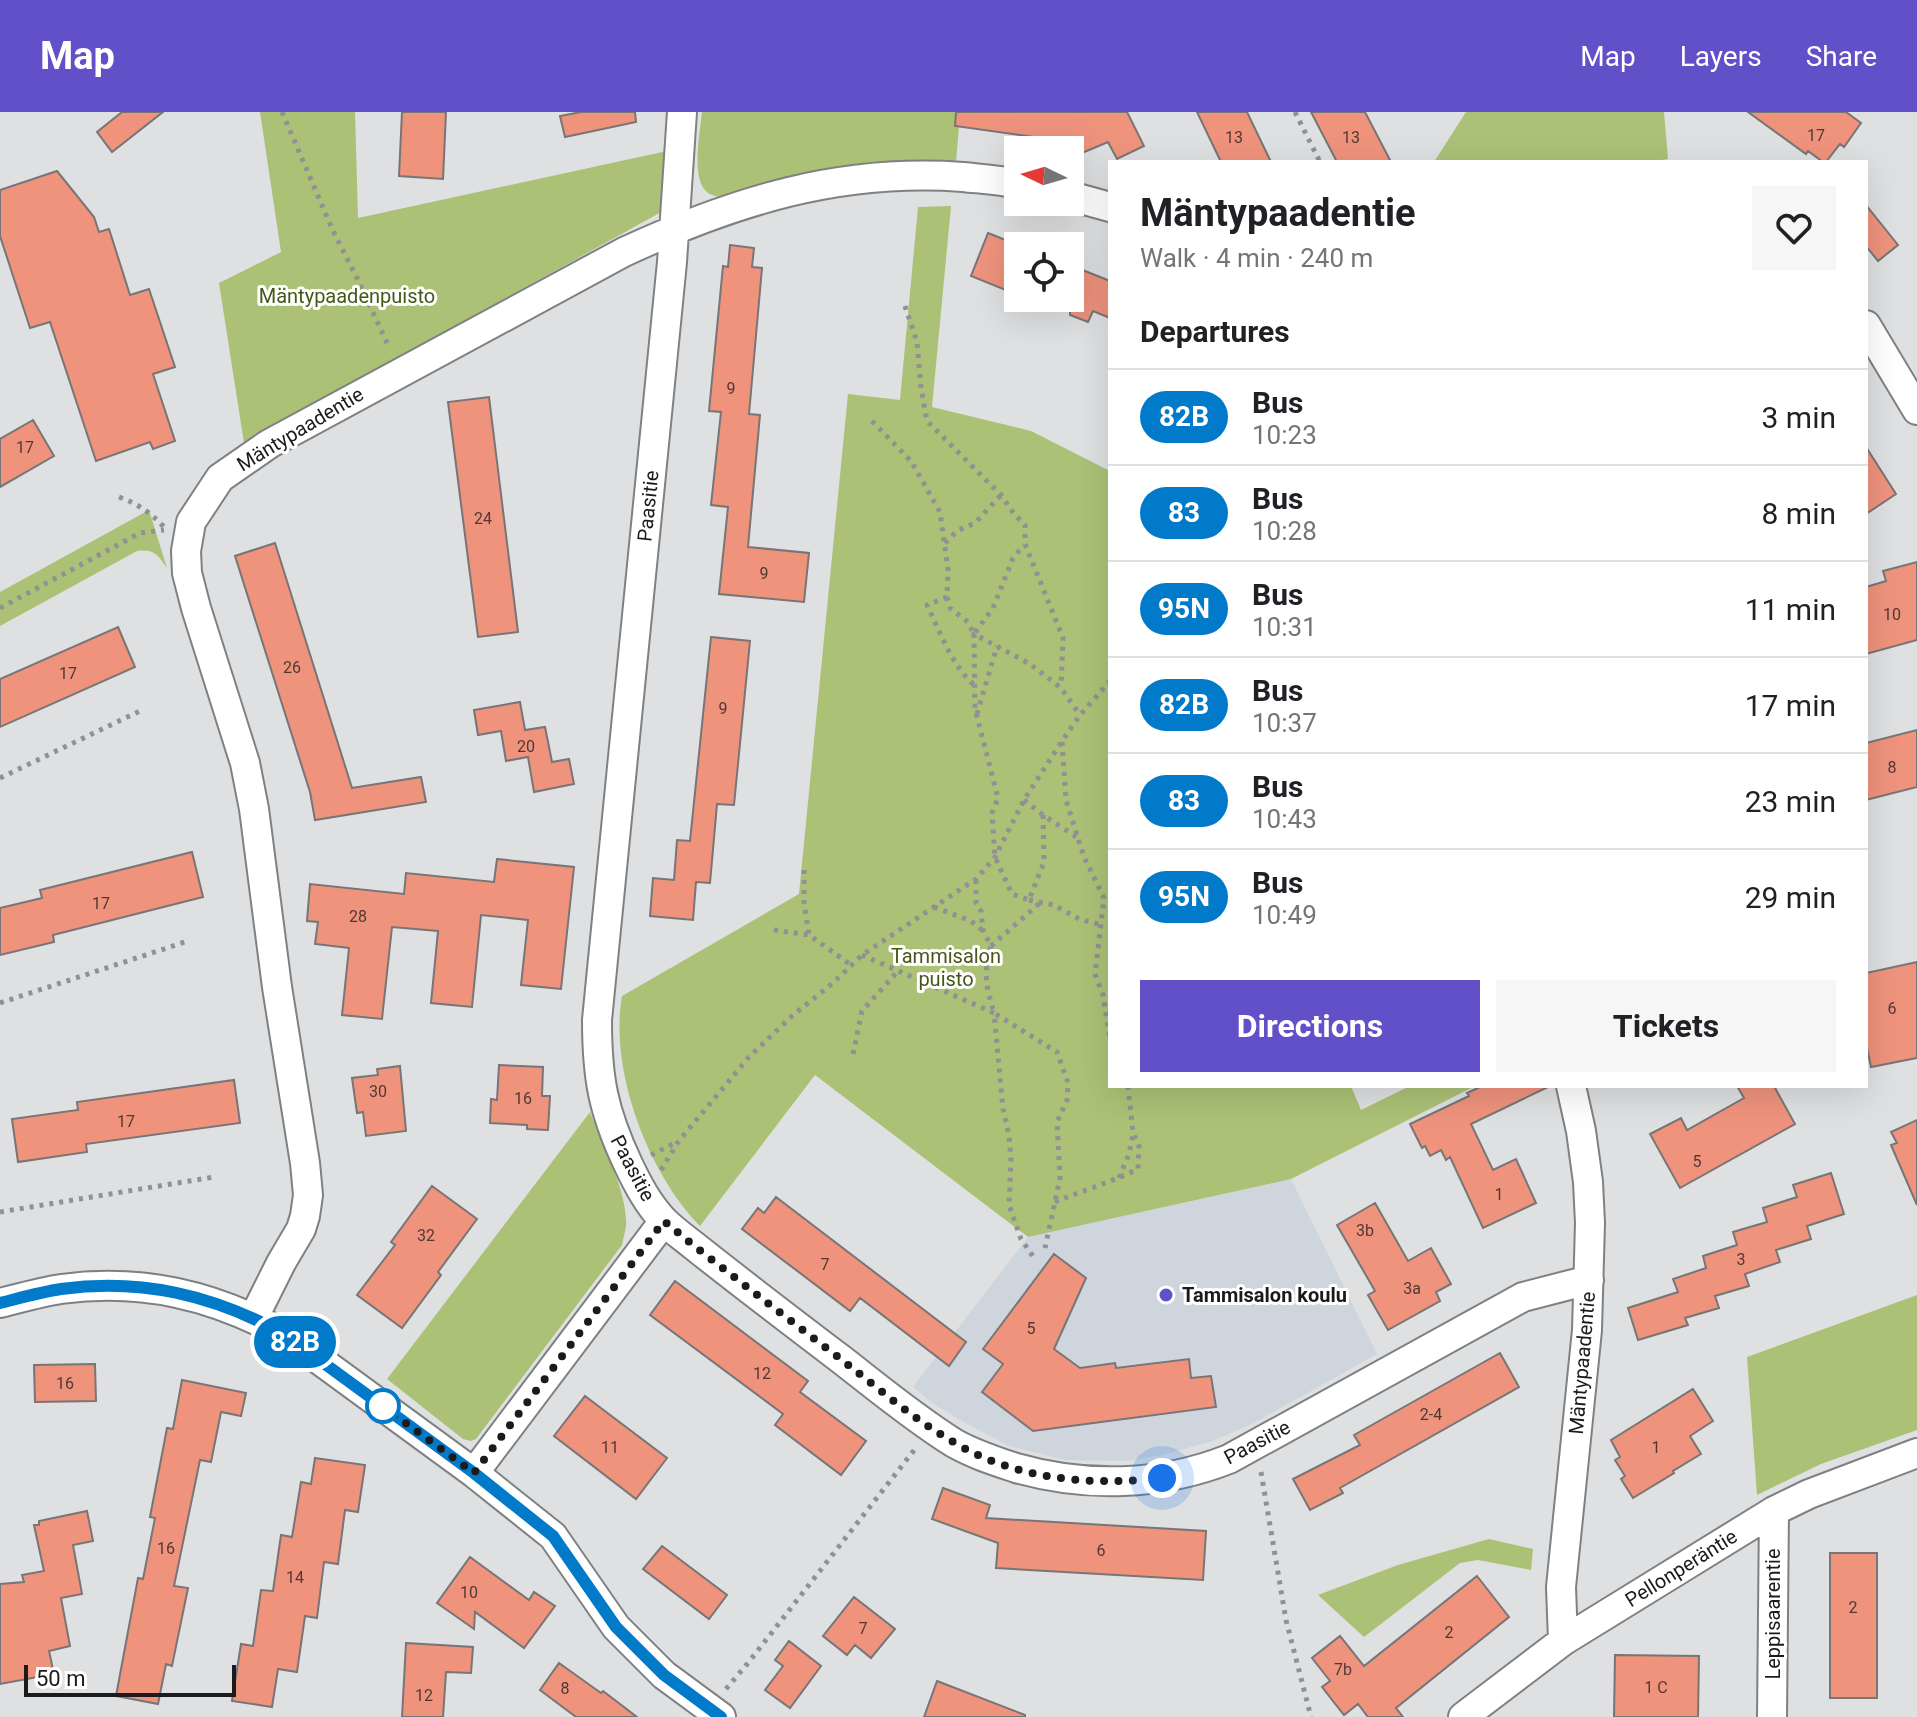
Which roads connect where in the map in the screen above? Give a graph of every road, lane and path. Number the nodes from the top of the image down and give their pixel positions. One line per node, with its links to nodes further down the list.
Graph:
1 (282, 112): 11 (path)
2 (682, 112): 8 (street, Paasitie)
3 (1295, 112): 4 (path)
4 (1319, 160)
5 (1004, 182): 8 (street, Mäntypaadentie)
6 (1084, 200): 7 (street)
7 (1108, 206)
8 (674, 229): 62 (street, Paasitie); 67 (street, Mäntypaadentie)
9 (905, 306): 14 (path)
10 (1868, 328): 12 (street)
11 (393, 355)
12 (1917, 410)
13 (872, 421): 18 (path)
14 (1001, 495): 18 (path); 19 (path)
15 (119, 497): 17 (path)
16 (174, 519): 17 (path)
17 (166, 529): 21 (path)
18 (944, 543): 20 (path)
19 (1025, 544): 22 (path); 26 (path)
20 (947, 597): 22 (path); 25 (path)
21 (0, 608)
22 (974, 634): 23 (path); 25 (path)
23 (997, 646): 26 (path); 28 (path)
24 (1108, 683): 29 (path)
25 (975, 685): 28 (path)
26 (1061, 688): 29 (path)
27 (142, 710): 31 (path)
28 (977, 715): 35 (path)
29 (1080, 715): 30 (path)
30 (1062, 741): 32 (path); 34 (path)
31 (0, 778)
32 (1024, 800): 33 (path); 35 (path)
33 (1043, 815): 34 (path); 38 (path)
34 (1078, 838): 41 (path)
35 (995, 857): 37 (path); 38 (path)
36 (804, 870): 44 (path)
37 (976, 879): 40 (path); 43 (path)
38 (1029, 900): 39 (path)
39 (1042, 902): 41 (path); 46 (path)
40 (933, 907): 43 (path); 47 (path)
41 (1101, 925): 52 (path)
42 (774, 930): 44 (path)
43 (983, 930): 46 (path)
44 (809, 935): 48 (path)
45 (188, 941): 50 (path)
46 (991, 946): 51 (path)
47 (862, 955): 48 (path); 49 (path)
48 (851, 965): 57 (path)
49 (898, 971): 51 (path); 53 (path)
50 (0, 1003)
51 (994, 1013): 60 (path); 64 (path)
52 (1108, 1026)
53 (853, 1054)
54 (1128, 1088): 56 (path)
55 (1571, 1088): 65 (street, Mäntypaadentie)
56 (1133, 1133): 59 (path); 59 (path)
57 (668, 1158)
58 (214, 1177): 61 (path)
59 (1119, 1178): 60 (path)
60 (1054, 1203): 63 (path)
61 (0, 1212)
62 (664, 1221): 65 (street, Paasitie); 71 (street)
63 (1045, 1248)
64 (1034, 1258)
65 (1589, 1280): 73 (street, Mäntypaadentie)
66 (0, 1303): 67 (street)
67 (254, 1317): 71 (street)
68 (920, 1444): 74 (path)
69 (1917, 1453): 72 (street, Pellonperäntie)
70 (1260, 1464): 76 (path)
71 (474, 1473): 74 (street)
72 (1774, 1511): 73 (street, Pellonperäntie); 77 (street, Leppisaarentie)
73 (1563, 1641): 75 (street, Pellonperäntie)
74 (721, 1706)
75 (1465, 1716)
76 (1311, 1717)
77 (1772, 1717)

